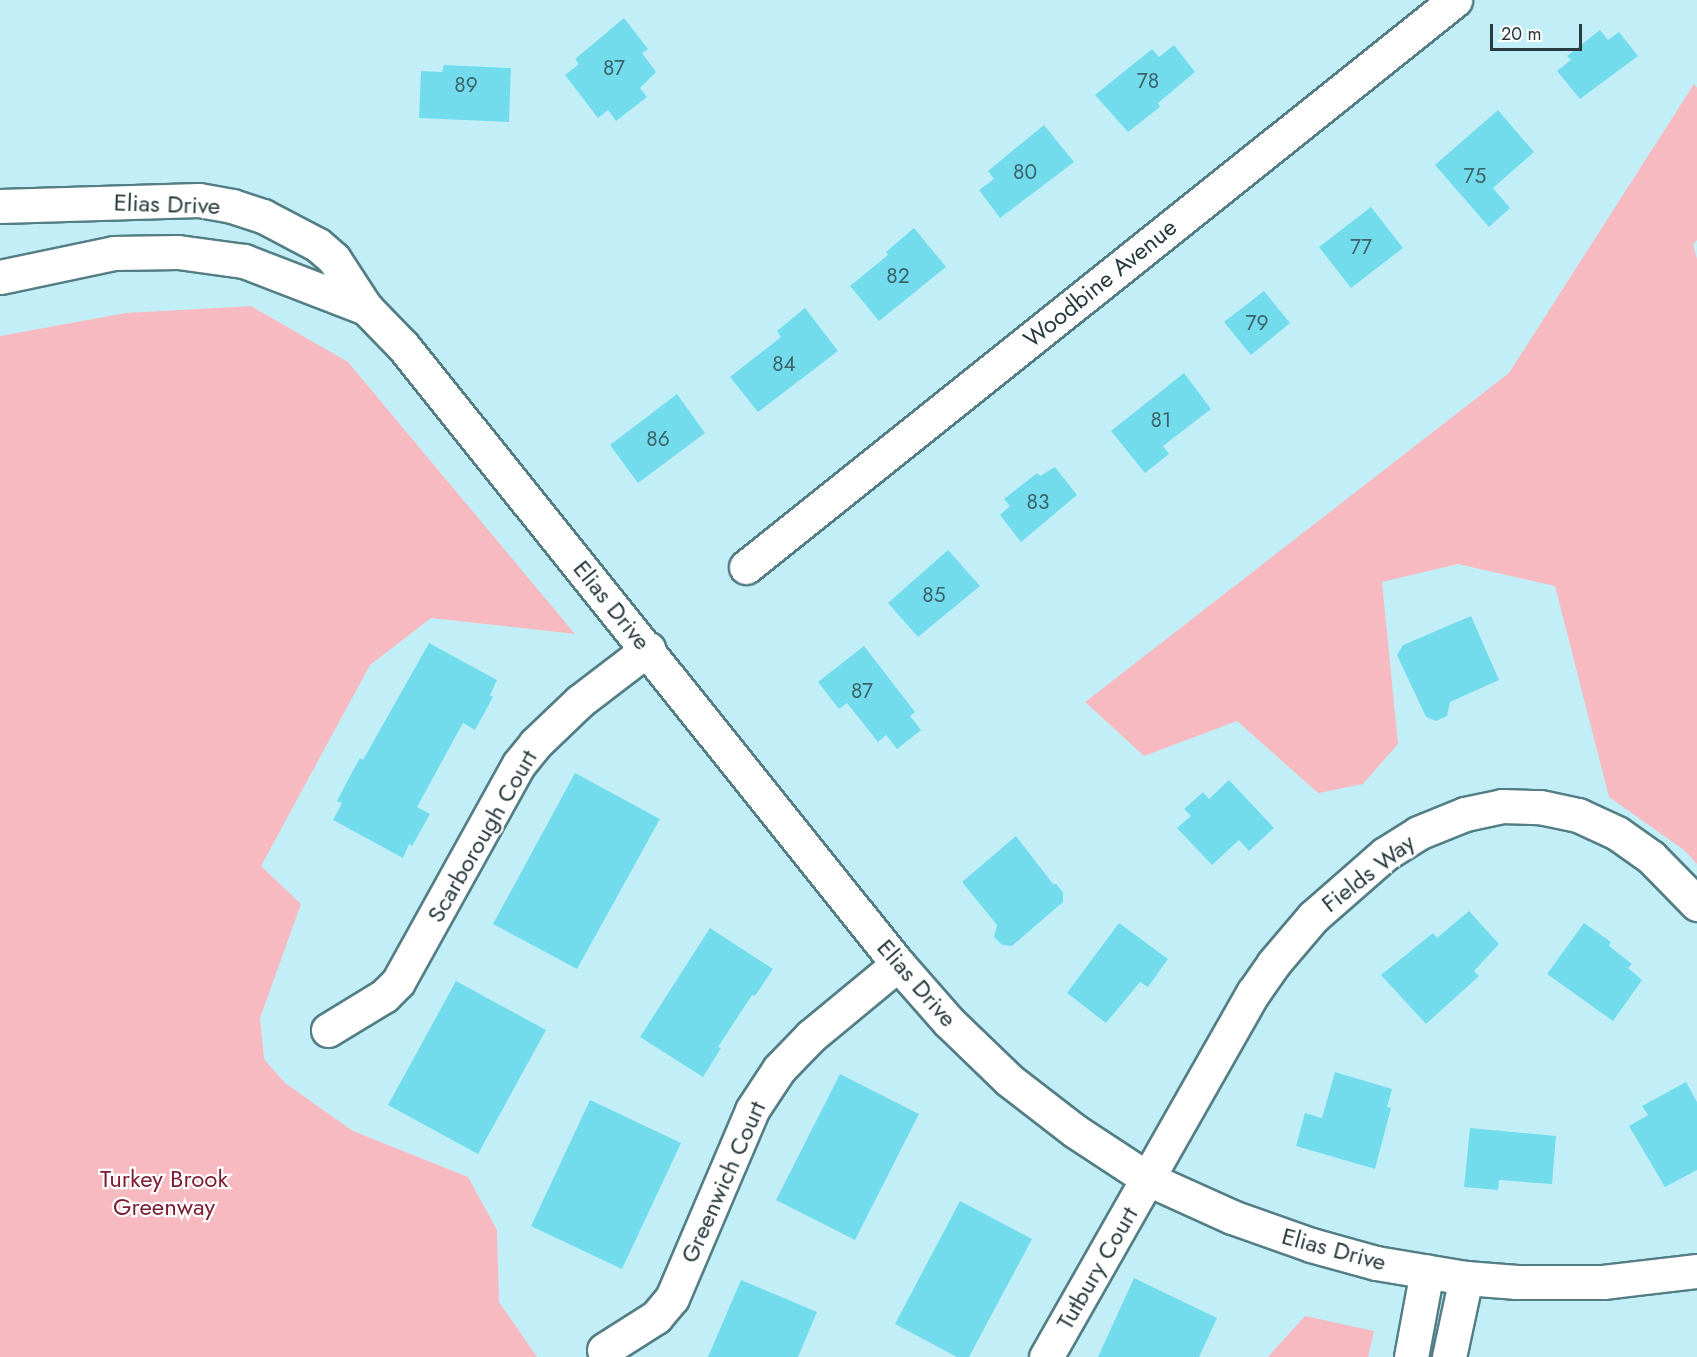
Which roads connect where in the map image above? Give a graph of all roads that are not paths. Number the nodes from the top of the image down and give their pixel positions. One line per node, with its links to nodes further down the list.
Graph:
1 (1455, 0): 5 (street, Woodbine Avenue)
2 (0, 206): 4 (street, Elias Drive)
3 (0, 277): 4 (street, Elias Drive)
4 (366, 308): 6 (street, Elias Drive)
5 (746, 567)
6 (648, 649): 8 (street, Elias Drive); 9 (street, Scarborough Court)
7 (1697, 904): 10 (street, Fields Way)
8 (898, 964): 10 (street, Elias Drive); 14 (street, Greenwich Court)
9 (328, 1030)
10 (1148, 1179): 11 (street, Elias Drive); 15 (street, Tutbury Court)
11 (1427, 1271): 13 (street, Elias Drive); 16 (street)
12 (1697, 1271): 13 (street, Elias Drive)
13 (1466, 1278): 17 (street)
14 (604, 1350)
15 (1046, 1357)
16 (1411, 1357)
17 (1449, 1357)

